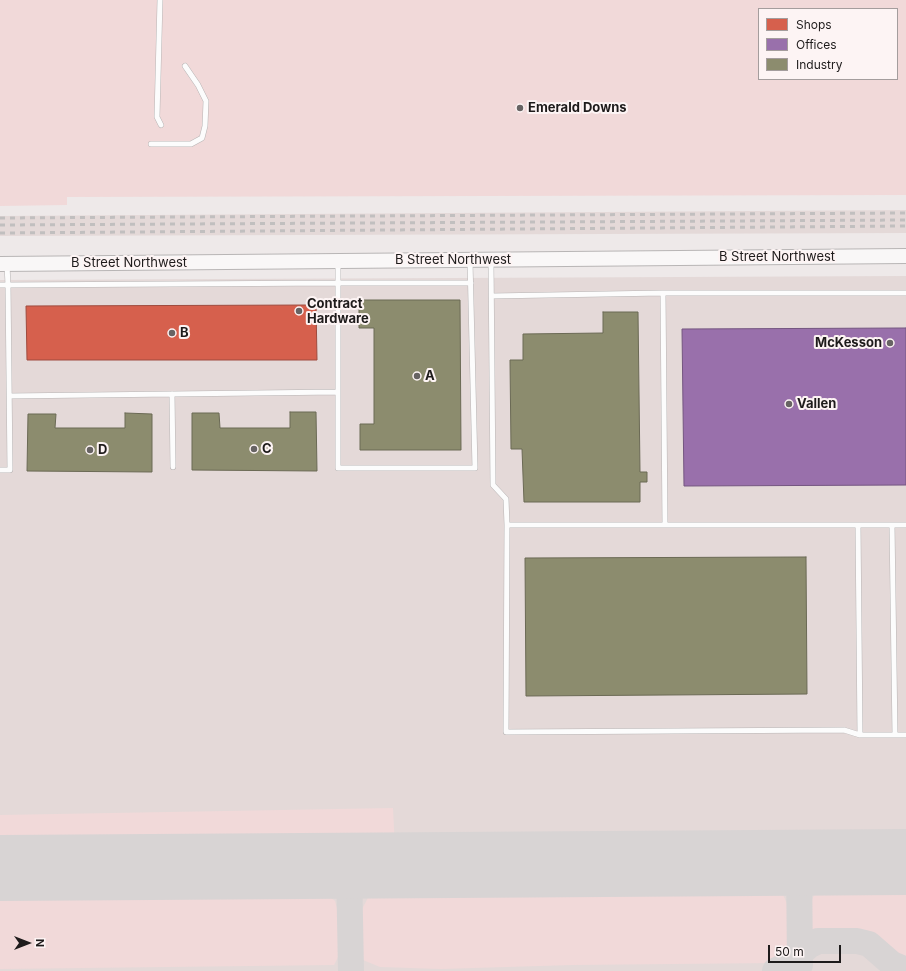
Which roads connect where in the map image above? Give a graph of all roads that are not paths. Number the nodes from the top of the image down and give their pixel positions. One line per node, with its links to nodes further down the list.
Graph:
1 (160, 0): 3 (lane)
2 (185, 66): 4 (lane)
3 (161, 125)
4 (151, 144)
5 (906, 256): 7 (street, B Street Northwest)
6 (470, 260): 7 (street, B Street Northwest); 8 (street, B Street Northwest); 11 (lane)
7 (492, 260): 16 (lane)
8 (338, 261): 9 (street, B Street Northwest); 10 (lane)
9 (4, 264): 13 (lane)
10 (338, 283): 11 (lane); 13 (lane); 17 (lane)
11 (471, 283): 17 (lane)
12 (0, 285): 13 (lane)
13 (8, 285): 19 (lane)
14 (663, 293): 15 (lane); 16 (lane); 23 (lane)
15 (906, 293)
16 (492, 296): 22 (lane)
17 (338, 392): 18 (lane)
18 (172, 394): 19 (lane); 20 (lane)
19 (10, 396): 21 (lane)
20 (173, 467)
21 (0, 470)
22 (507, 524): 23 (lane); 29 (lane)
23 (665, 525): 24 (lane)
24 (858, 525): 25 (lane); 29 (lane)
25 (892, 525): 26 (lane); 27 (lane)
26 (906, 525)
27 (895, 735): 28 (lane); 29 (lane)
28 (906, 735)
29 (860, 736)

